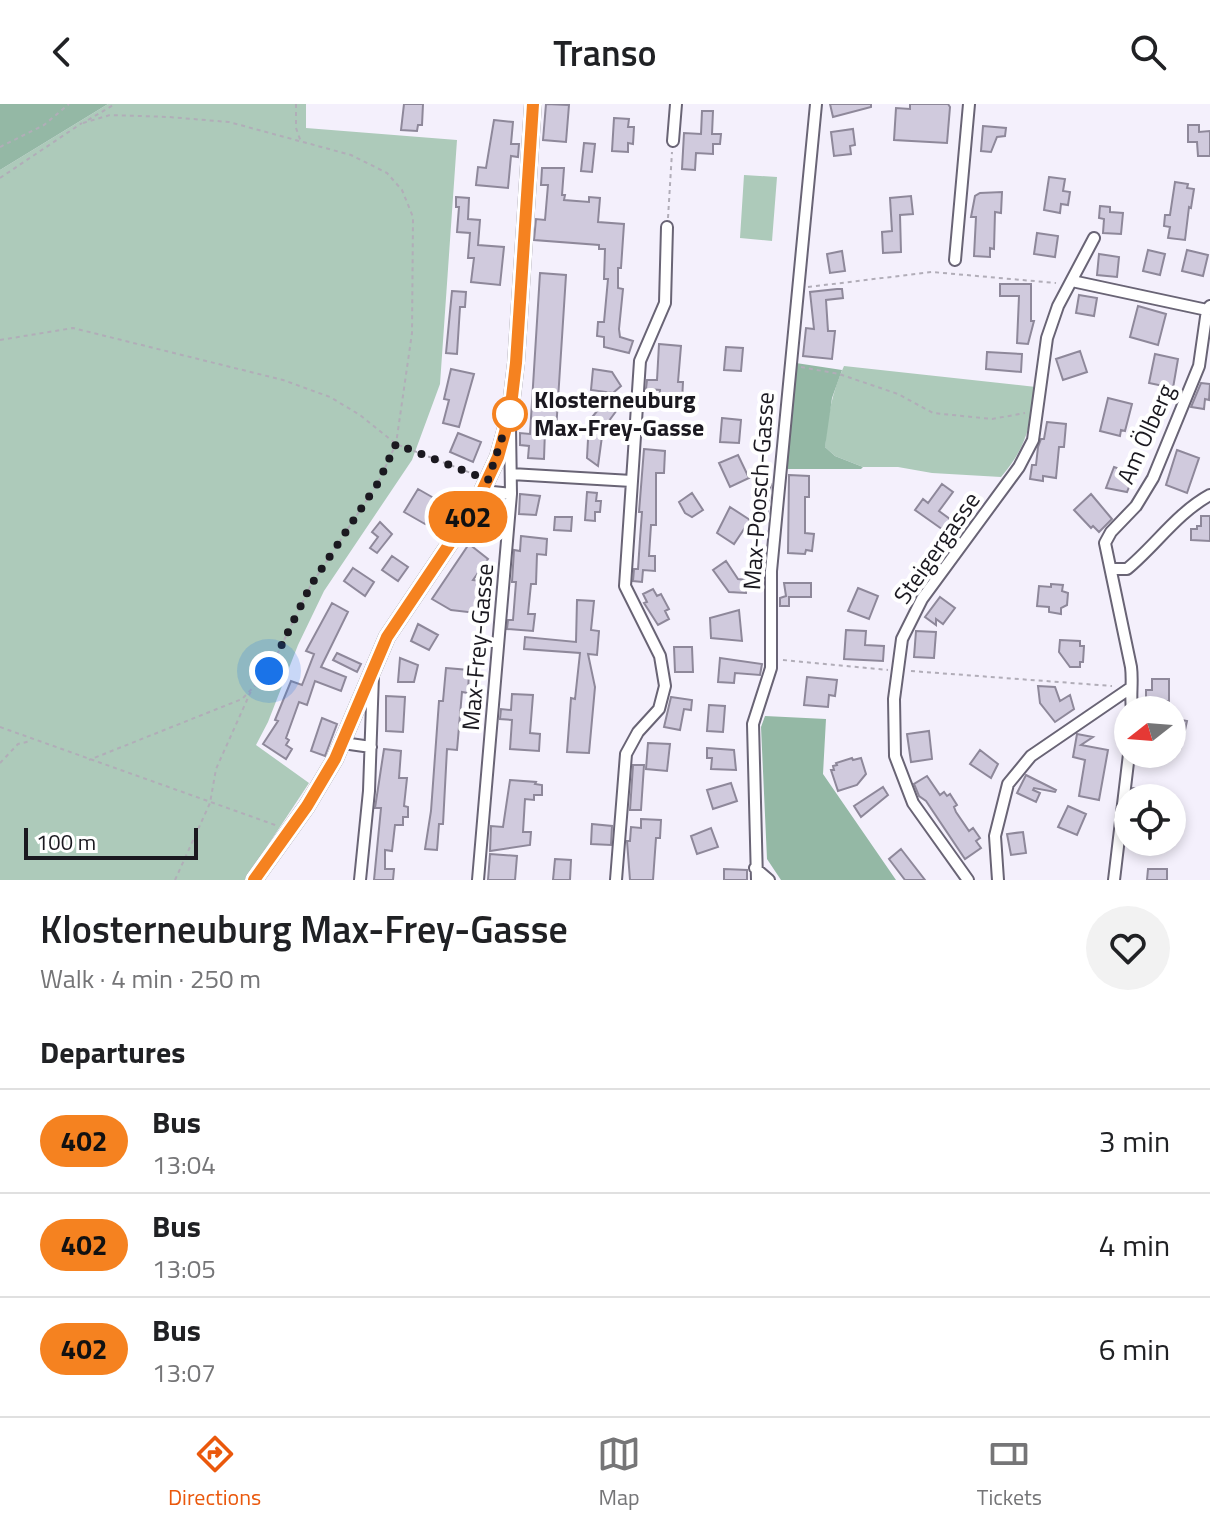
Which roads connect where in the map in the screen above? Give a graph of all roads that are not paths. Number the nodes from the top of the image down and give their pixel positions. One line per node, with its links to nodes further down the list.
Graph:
1 (533, 104): 11 (street)
2 (676, 104): 5 (street)
3 (816, 104): 24 (street, Max-Poosch-Gasse)
4 (969, 104): 8 (street)
5 (673, 141)
6 (667, 227): 13 (street)
7 (1094, 238): 9 (street, Steigergasse)
8 (955, 260)
9 (1071, 282): 10 (street); 31 (street, Steigergasse)
10 (1208, 308): 17 (street, Am Ölberg)
11 (510, 417): 12 (street, Max-Frey-Gasse); 14 (street)
12 (511, 474): 13 (street); 15 (street, Max-Frey-Gasse)
13 (632, 481): 28 (street)
14 (486, 485): 15 (street); 18 (street)
15 (511, 494): 27 (street, Max-Frey-Gasse)
16 (1210, 495): 17 (street)
17 (1112, 569): 19 (street, Am Ölberg)
18 (373, 666): 21 (street); 22 (street)
19 (1129, 689): 20 (street, Am Ölberg); 32 (street)
20 (1130, 696)
21 (343, 743): 22 (street); 25 (street)
22 (371, 747): 26 (street)
23 (1127, 768): 33 (street)
24 (755, 868): 29 (street, Max-Poosch-Gasse); 30 (street)
25 (254, 880)
26 (360, 880)
27 (478, 880)
28 (616, 880)
29 (757, 880)
30 (769, 880)
31 (968, 880)
32 (998, 880)
33 (1114, 880)

